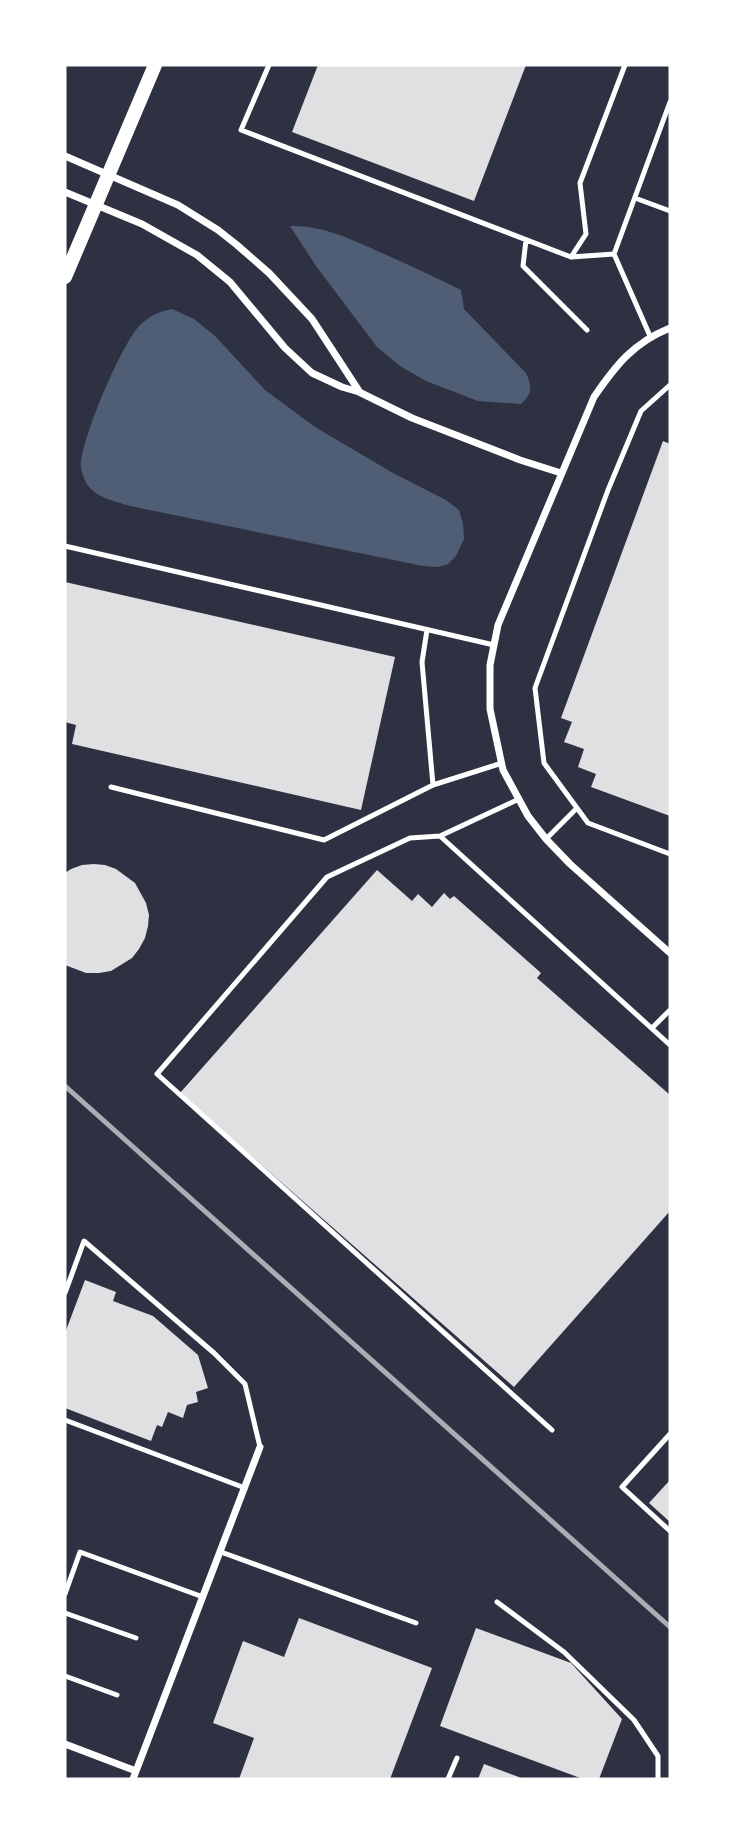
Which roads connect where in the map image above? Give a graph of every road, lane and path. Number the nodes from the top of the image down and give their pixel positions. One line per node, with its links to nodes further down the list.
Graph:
1 (155, 65): 6 (main road)
2 (269, 65): 11 (lane)
3 (625, 65): 13 (lane)
4 (670, 102): 8 (lane)
5 (65, 156): 6 (street)
6 (109, 174): 9 (main road); 19 (street)
7 (65, 192): 9 (street)
8 (635, 198): 10 (lane); 12 (lane)
9 (96, 205): 14 (main road); 19 (street)
10 (670, 211)
11 (526, 240): 13 (lane); 16 (lane)
12 (614, 254): 13 (lane); 17 (lane)
13 (571, 257)
14 (65, 277)
15 (670, 328): 17 (street)
16 (587, 330)
17 (650, 336): 20 (street)
18 (670, 385): 28 (lane)
19 (359, 392): 20 (street)
20 (561, 473): 23 (street)
21 (65, 546): 22 (lane)
22 (427, 629): 23 (lane); 25 (lane)
23 (494, 645): 24 (street)
24 (502, 763): 25 (lane); 27 (street)
25 (433, 785): 26 (lane)
26 (111, 787)
27 (519, 799): 29 (lane); 30 (street)
28 (577, 808): 30 (lane); 31 (lane)
29 (439, 836): 34 (lane); 38 (lane)
30 (546, 839): 32 (street)
31 (670, 854)
32 (670, 953)
33 (670, 1010): 34 (lane)
34 (652, 1028): 35 (lane)
35 (670, 1045)
36 (65, 1293): 40 (lane)
37 (65, 1419): 41 (lane)
38 (552, 1430)
39 (670, 1434): 42 (lane)
40 (260, 1447): 41 (street)
41 (245, 1489): 43 (street)
42 (670, 1531)
43 (221, 1552): 45 (street); 48 (lane)
44 (65, 1594): 45 (lane)
45 (204, 1597): 54 (street)
46 (497, 1602): 57 (lane)
47 (65, 1613): 49 (lane)
48 (416, 1623)
49 (136, 1637)
50 (65, 1676): 51 (lane)
51 (117, 1695)
52 (65, 1744): 54 (street)
53 (457, 1758): 56 (lane)
54 (136, 1771): 55 (street)
55 (133, 1779)
56 (448, 1779)
57 (658, 1779)

